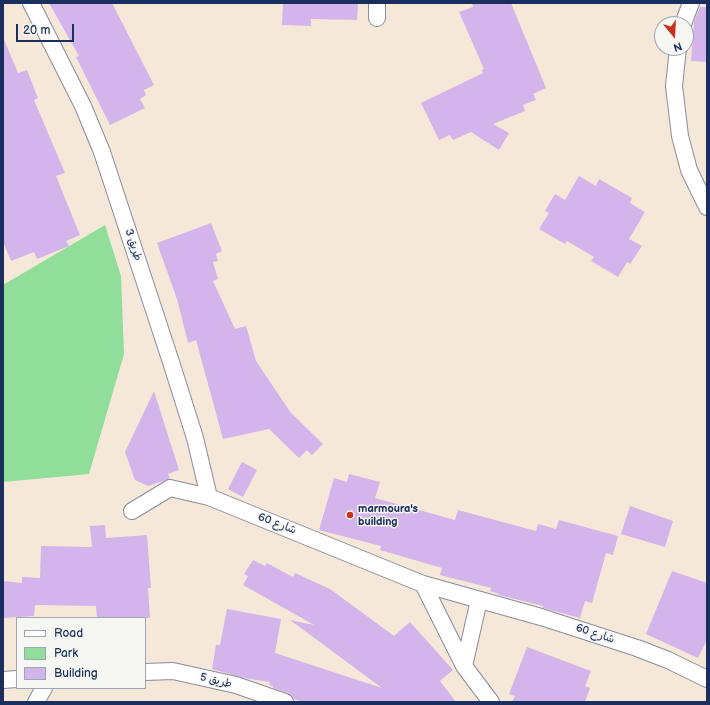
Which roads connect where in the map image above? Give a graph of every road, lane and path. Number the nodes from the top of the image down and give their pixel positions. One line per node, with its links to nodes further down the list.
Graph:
1 (31, 3): 6 (street, طريق 3)
2 (691, 3): 3 (street)
3 (686, 16)
4 (677, 56): 5 (street)
5 (707, 207)
6 (209, 497): 7 (street, شارع 60); 8 (street, شارع 60)
7 (132, 511)
8 (423, 584): 9 (street, شارع 60); 10 (street)
9 (479, 600): 10 (street); 13 (street, شارع 60)
10 (464, 666): 18 (street)
11 (146, 672): 17 (street, طريق 5)
12 (16, 679): 14 (street)
13 (707, 679)
14 (3, 680)
15 (43, 689): 16 (street)
16 (36, 702)
17 (285, 702)
18 (491, 702)

